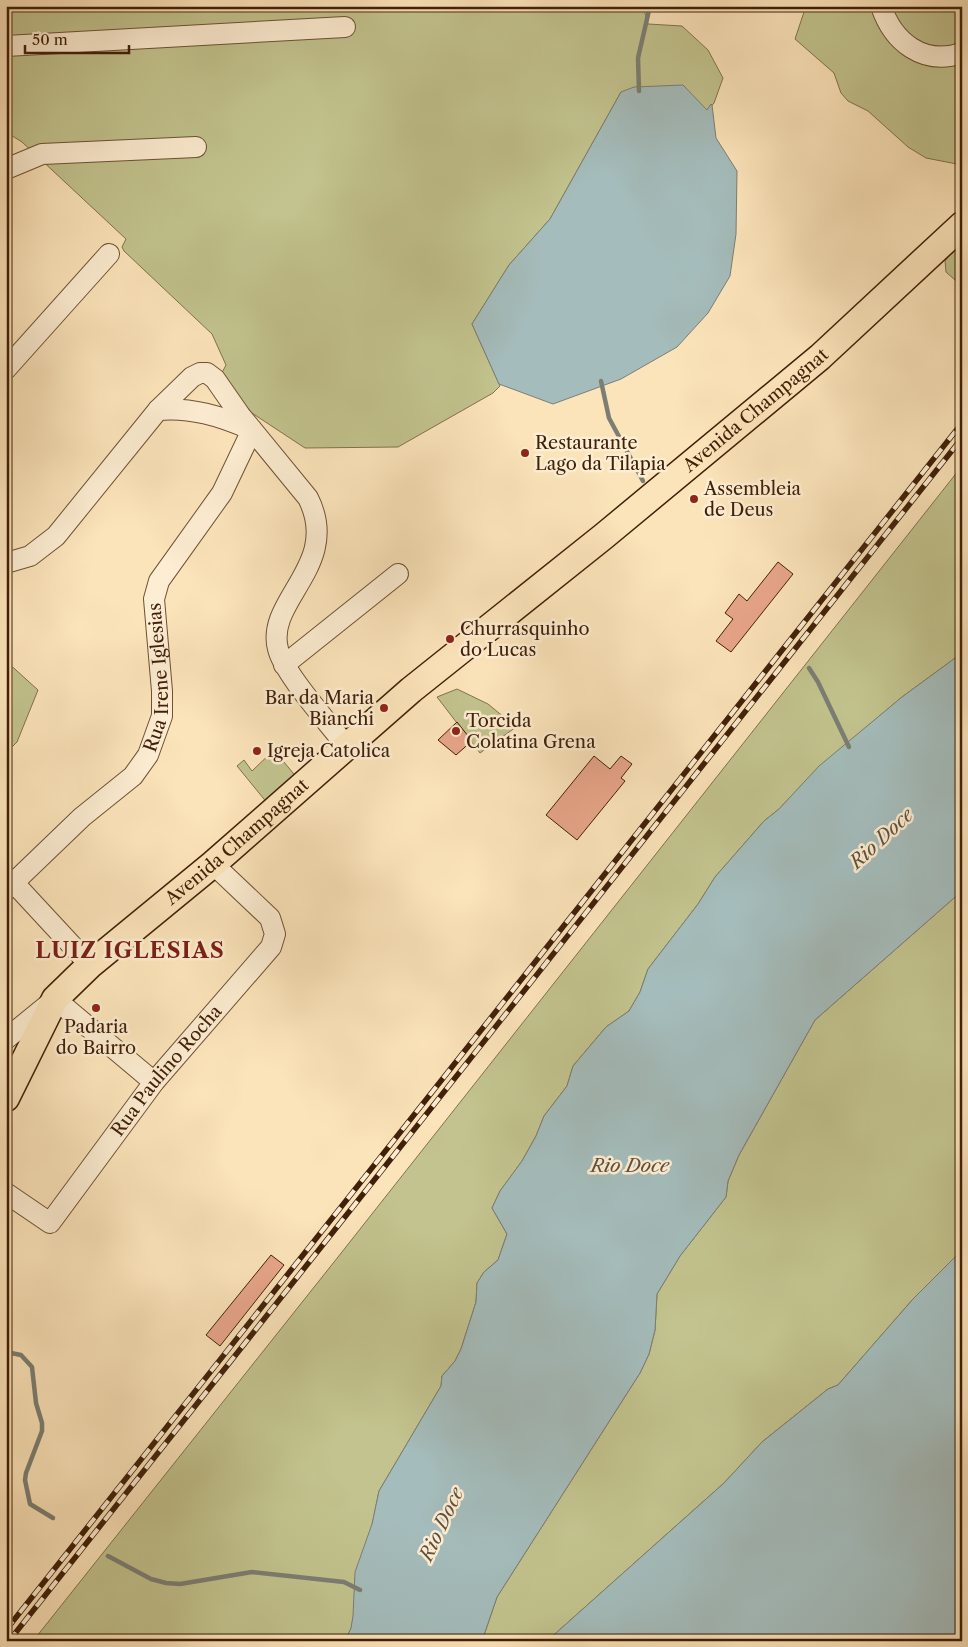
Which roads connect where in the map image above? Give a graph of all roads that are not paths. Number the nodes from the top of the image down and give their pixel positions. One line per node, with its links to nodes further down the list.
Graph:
1 (881, 6): 4 (street)
2 (345, 27): 3 (street)
3 (6, 46)
4 (962, 53)
5 (196, 147): 6 (street)
6 (6, 169)
7 (962, 225): 15 (main road, Avenida Champagnat)
8 (109, 254): 9 (street)
9 (6, 370)
10 (158, 410): 11 (street); 11 (street); 12 (street)
11 (252, 430): 14 (street); 17 (street, Rua Irene Iglesias)
12 (6, 564)
13 (398, 574): 14 (street)
14 (284, 665): 15 (street)
15 (346, 746): 16 (main road, Avenida Champagnat)
16 (214, 864): 18 (main road, Avenida Champagnat); 21 (street, Rua Paulino Rocha)
17 (10, 886): 18 (street)
18 (90, 965): 19 (main road, Avenida Champagnat)
19 (55, 999): 20 (street); 21 (street); 22 (main road, Avenida Champagnat)
20 (6, 1038)
21 (154, 1082): 23 (street, Rua Paulino Rocha)
22 (6, 1098)
23 (6, 1193)

